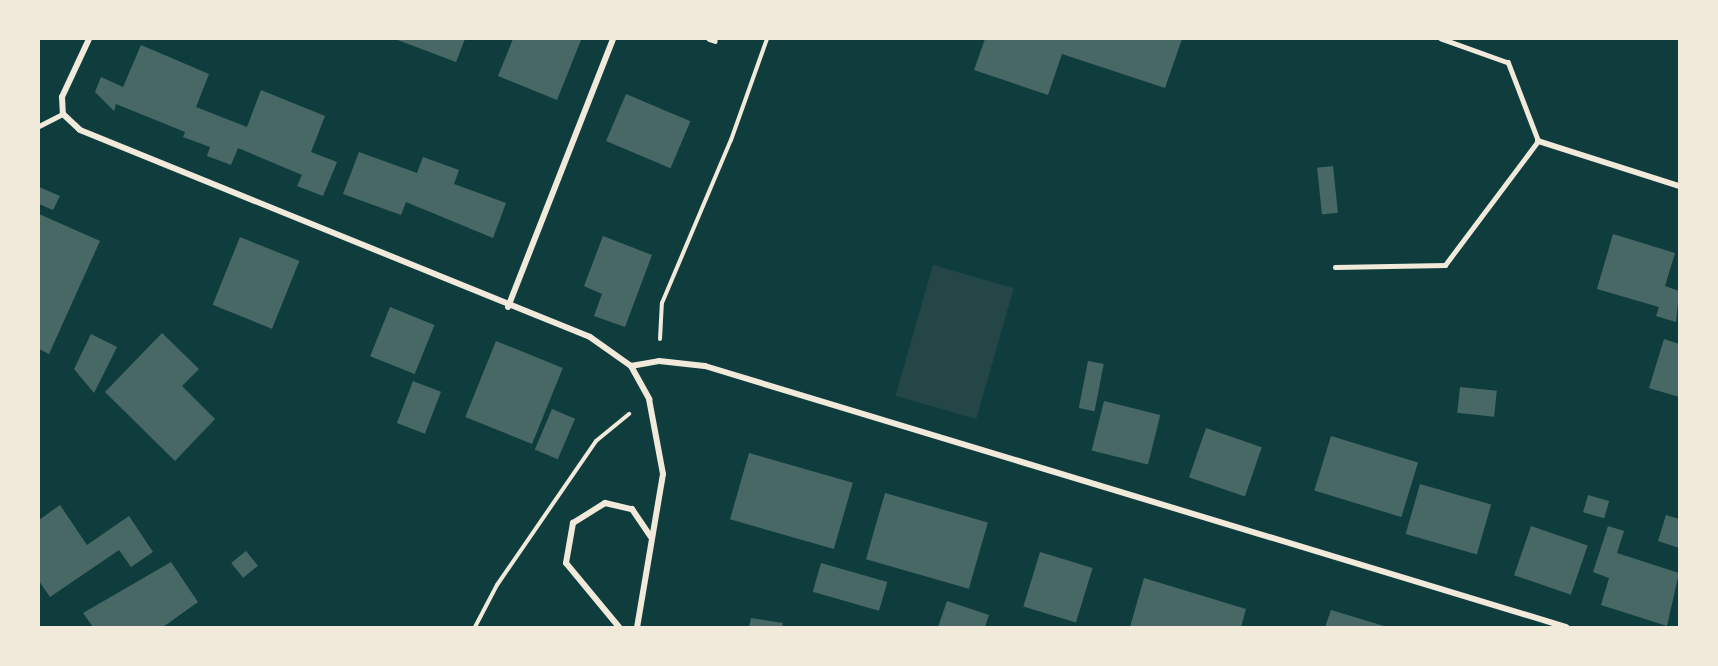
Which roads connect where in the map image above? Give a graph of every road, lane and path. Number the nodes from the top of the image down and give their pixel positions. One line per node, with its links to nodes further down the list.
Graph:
1 (89, 39): 7 (street)
2 (613, 39): 12 (street)
3 (709, 39): 6 (lane)
4 (767, 39): 13 (path)
5 (1441, 39): 9 (lane)
6 (715, 41)
7 (63, 114): 8 (lane); 12 (street)
8 (39, 126)
9 (1538, 141): 10 (street); 11 (lane)
10 (1679, 186)
11 (1335, 267)
12 (508, 307): 14 (street)
13 (659, 361): 14 (street); 20 (street)
14 (631, 366): 15 (street)
15 (649, 399): 16 (street); 17 (path)
16 (651, 538): 18 (street); 19 (street)
17 (475, 627)
18 (619, 627)
19 (637, 627)
20 (1566, 627)

